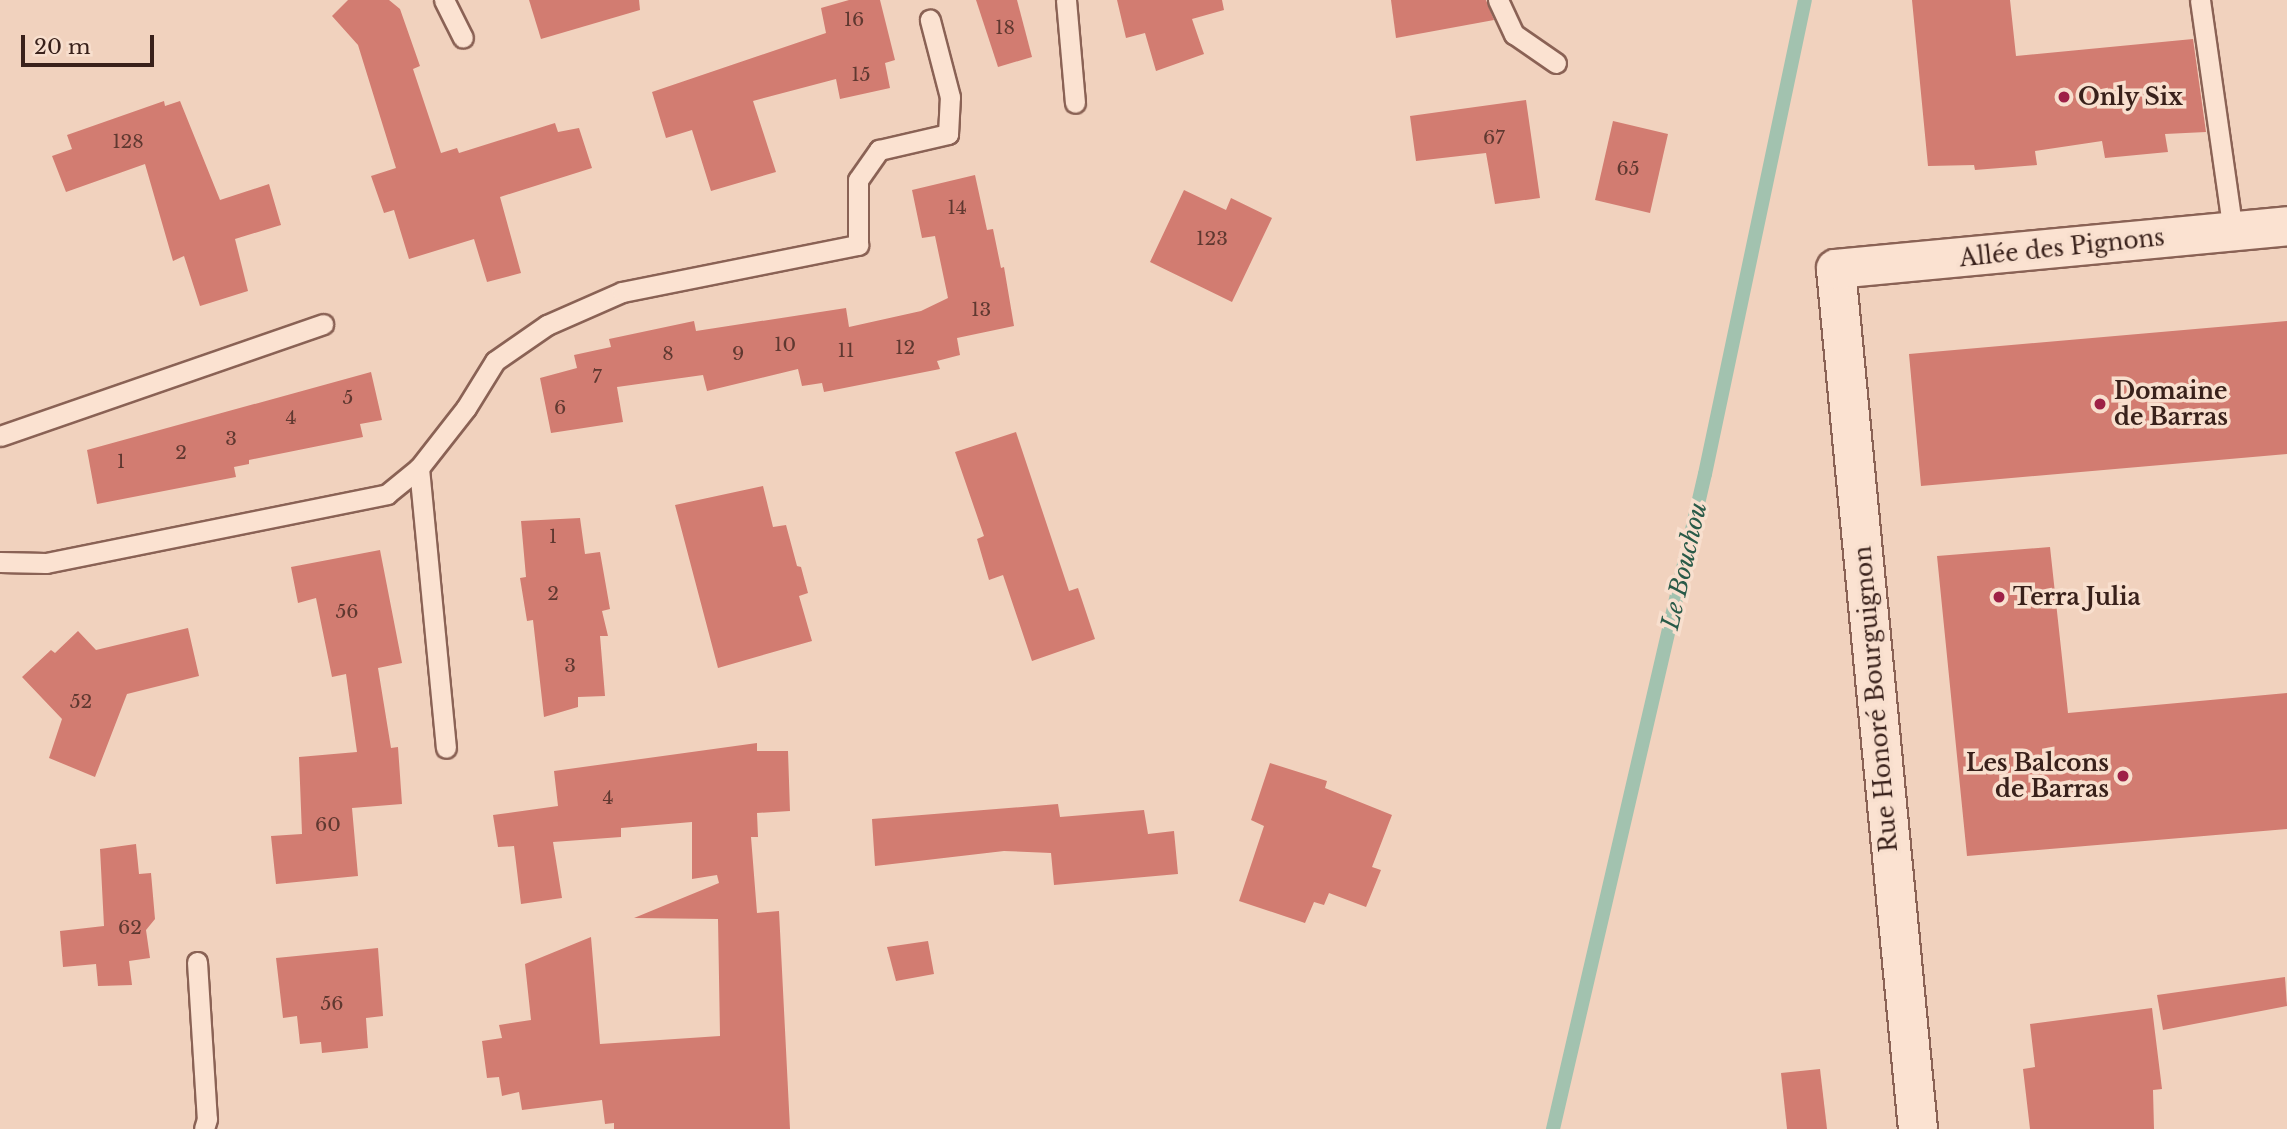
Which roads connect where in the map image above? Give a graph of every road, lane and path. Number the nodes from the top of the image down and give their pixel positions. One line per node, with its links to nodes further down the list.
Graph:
1 (444, 0): 6 (lane)
2 (1066, 0): 8 (lane)
3 (1498, 0): 7 (lane)
4 (2200, 0): 10 (lane)
5 (930, 20): 14 (lane)
6 (463, 38)
7 (1556, 63)
8 (1075, 103)
9 (2287, 226): 10 (street, Allée des Pignons)
10 (2233, 231): 11 (street, Allée des Pignons)
11 (1836, 269): 19 (street, Rue Honoré Bourguignon)
12 (323, 324): 13 (lane)
13 (0, 436)
14 (419, 468): 15 (lane); 16 (lane)
15 (0, 562)
16 (446, 748)
17 (197, 962): 18 (lane)
18 (204, 1129)
19 (1918, 1129)

